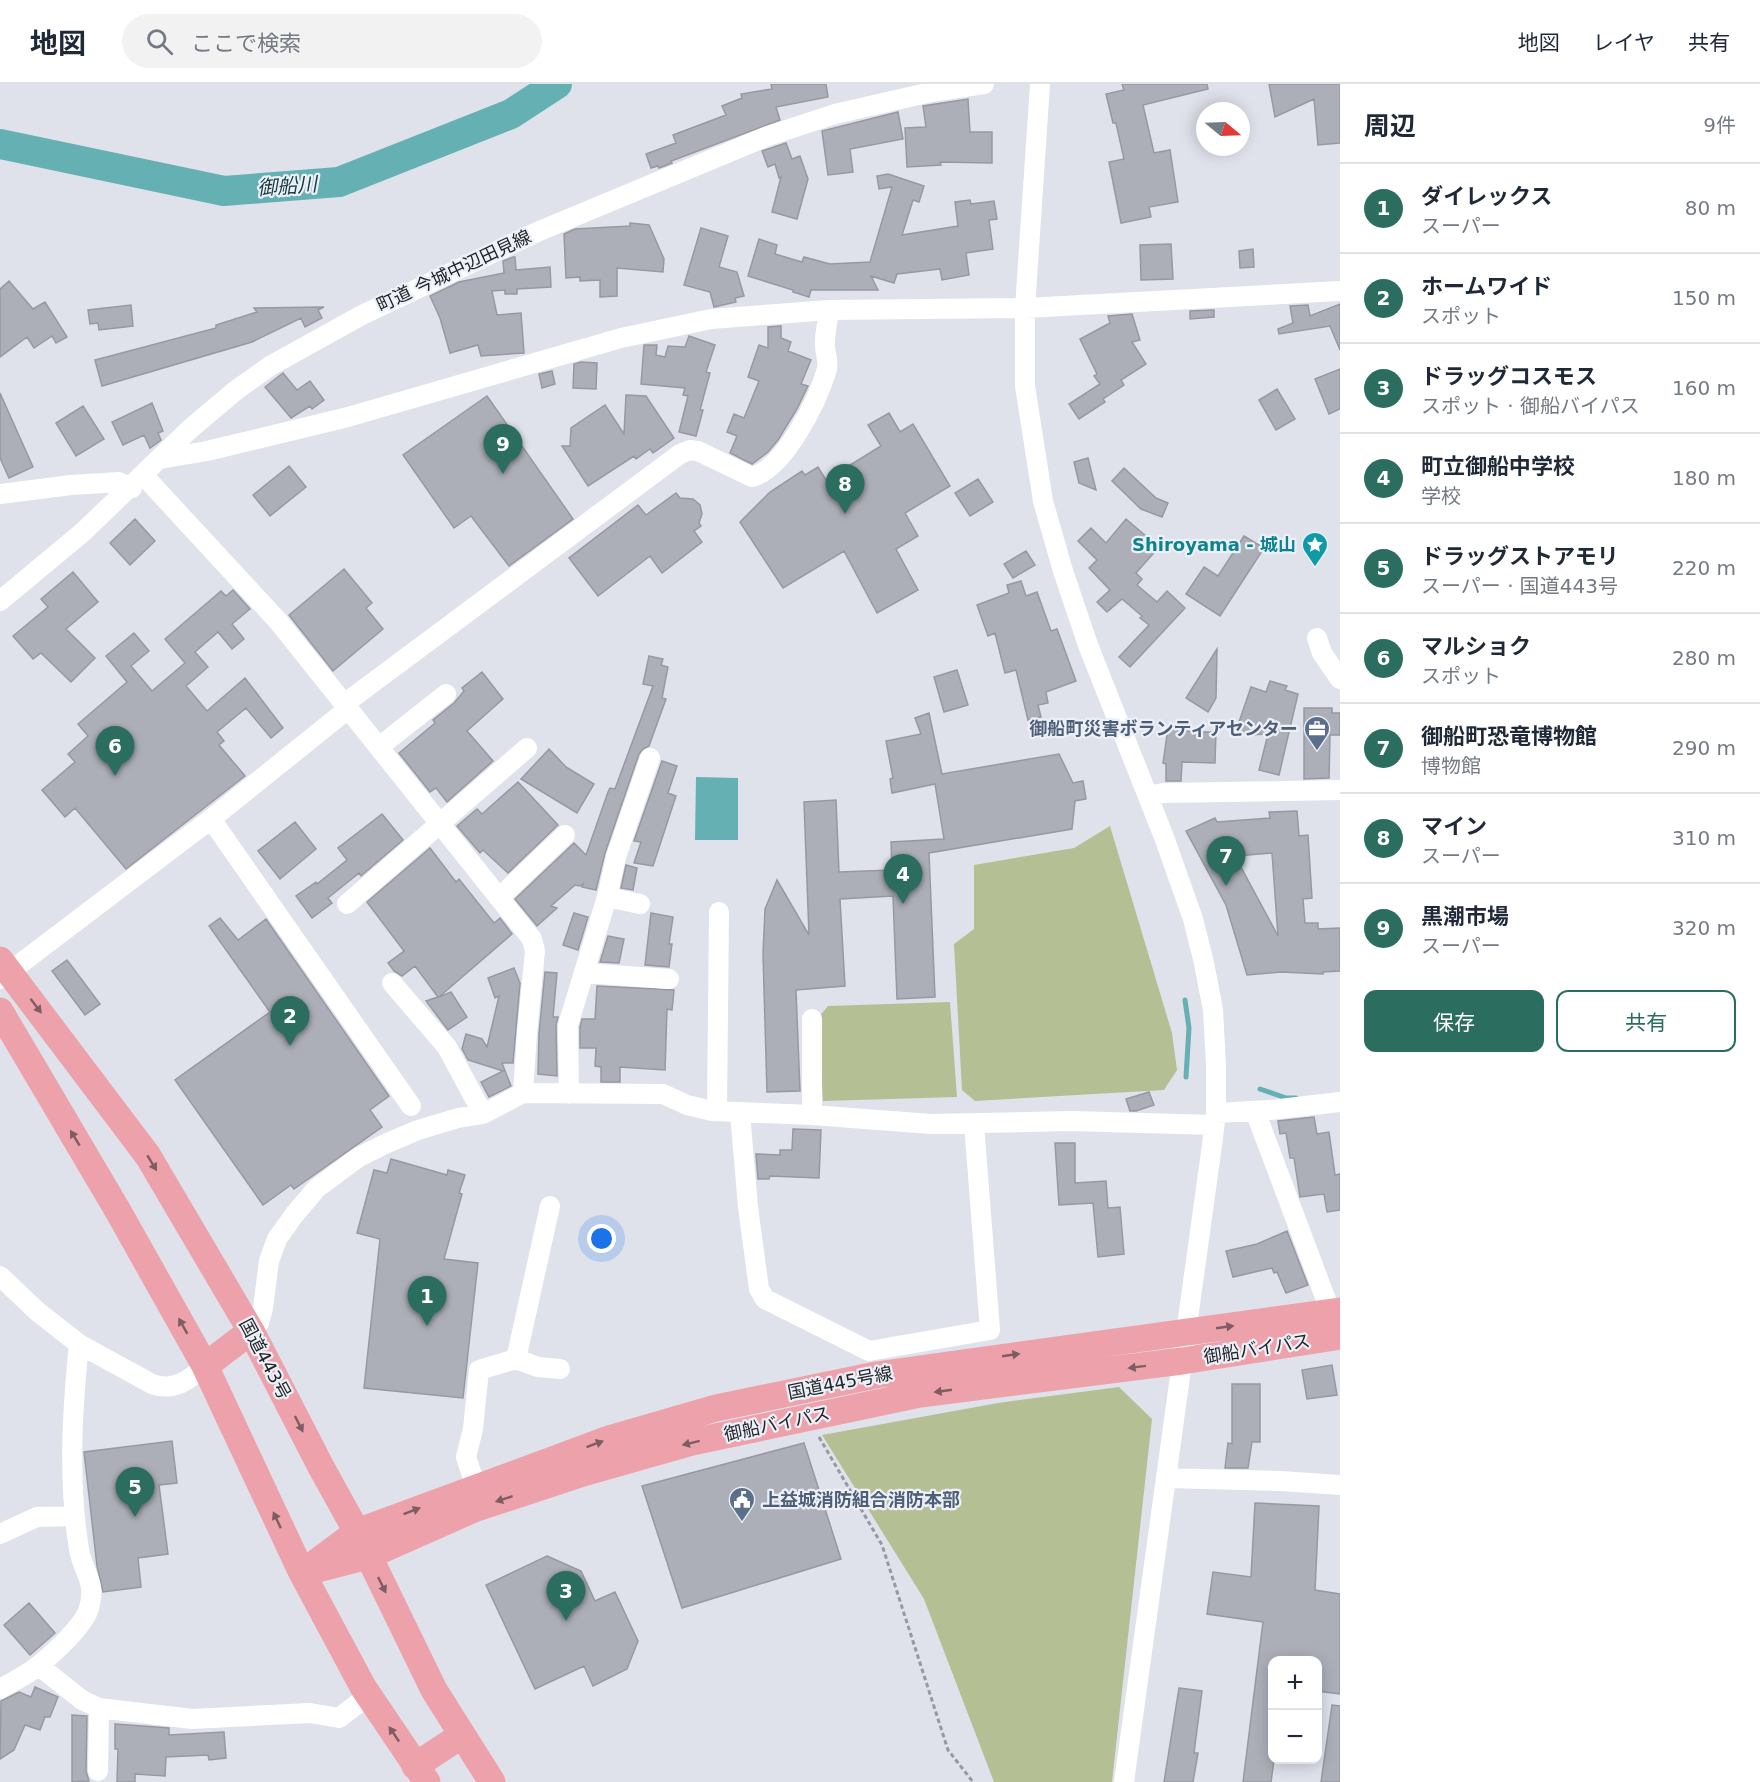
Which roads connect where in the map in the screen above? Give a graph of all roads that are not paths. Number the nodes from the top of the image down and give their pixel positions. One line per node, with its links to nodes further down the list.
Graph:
1 (984, 84): 6 (street, 町道 今城中辺田見線)
2 (1040, 84): 4 (street)
3 (1340, 291): 4 (street)
4 (1025, 308): 5 (street); 18 (street)
5 (829, 310): 6 (street); 13 (street)
6 (160, 459): 7 (street, 町道 今城中辺田見線)
7 (138, 482): 8 (street); 9 (street, 町道 今城中辺田見線); 13 (street)
8 (0, 494)
9 (0, 600)
10 (1317, 638): 11 (street)
11 (1340, 679)
12 (446, 694): 14 (street)
13 (346, 706): 14 (street); 19 (street)
14 (379, 747): 20 (street)
15 (527, 748): 20 (street)
16 (650, 758): 23 (street)
17 (1340, 790): 18 (street)
18 (1148, 796): 42 (street)
19 (211, 819): 27 (street); 36 (street)
20 (440, 824): 22 (street); 24 (street)
21 (565, 835): 22 (street)
22 (500, 897): 33 (street)
23 (608, 897): 25 (street); 28 (street)
24 (347, 904)
25 (640, 904)
26 (719, 912): 38 (street)
27 (3, 970): 47 (highway, 国道443号, one-way to 47)
28 (584, 973): 29 (street); 34 (street)
29 (669, 980)
30 (392, 983): 40 (street)
31 (0, 1011): 53 (highway, one-way to 31)
32 (812, 1019): 41 (street)
33 (523, 1093): 34 (street); 40 (street)
34 (569, 1094): 38 (street)
35 (1340, 1102): 37 (street)
36 (411, 1106)
37 (1255, 1111): 42 (street); 46 (street)
38 (717, 1112): 39 (street)
39 (740, 1113): 41 (street); 52 (street)
40 (483, 1114): 47 (street)
41 (812, 1114): 43 (street)
42 (1215, 1119): 43 (street); 48 (street)
43 (974, 1124): 52 (street)
44 (550, 1206): 50 (street)
45 (0, 1276): 49 (street)
46 (1337, 1320): 48 (highway, 国道445号線, one-way to 46); 51 (highway, 御船バイパス)
47 (251, 1331): 53 (highway); 59 (highway, 国道443号, one-way to 59)
48 (1186, 1332): 51 (street); 52 (highway, 国道445号線, one-way to 48)
49 (79, 1344): 53 (street); 58 (street)
50 (516, 1359): 54 (street); 57 (street)
51 (1182, 1361): 55 (street); 61 (highway, 御船バイパス, one-way to 61)
52 (873, 1363): 57 (highway, 国道445号線, one-way to 52)
53 (205, 1366): 62 (highway, one-way to 53)
54 (560, 1369)
55 (1166, 1478): 56 (street); 71 (street)
56 (1340, 1485)
57 (476, 1487): 59 (highway, 国道445号線, one-way to 57)
58 (75, 1516): 60 (street); 63 (street)
59 (357, 1532): 61 (highway, 国道443号); 62 (highway)
60 (0, 1534)
61 (368, 1556): 62 (highway, 御船バイパス); 67 (highway, 国道443号, one-way to 67)
62 (302, 1573): 65 (highway)
63 (39, 1666): 64 (street); 66 (street)
64 (0, 1689)
65 (369, 1695): 66 (street); 69 (highway, one-way to 65)
66 (99, 1708): 68 (street)
67 (462, 1735): 69 (highway); 70 (highway, 国道443号)
68 (98, 1771)
69 (421, 1774)
70 (492, 1782)
71 (1124, 1782)

